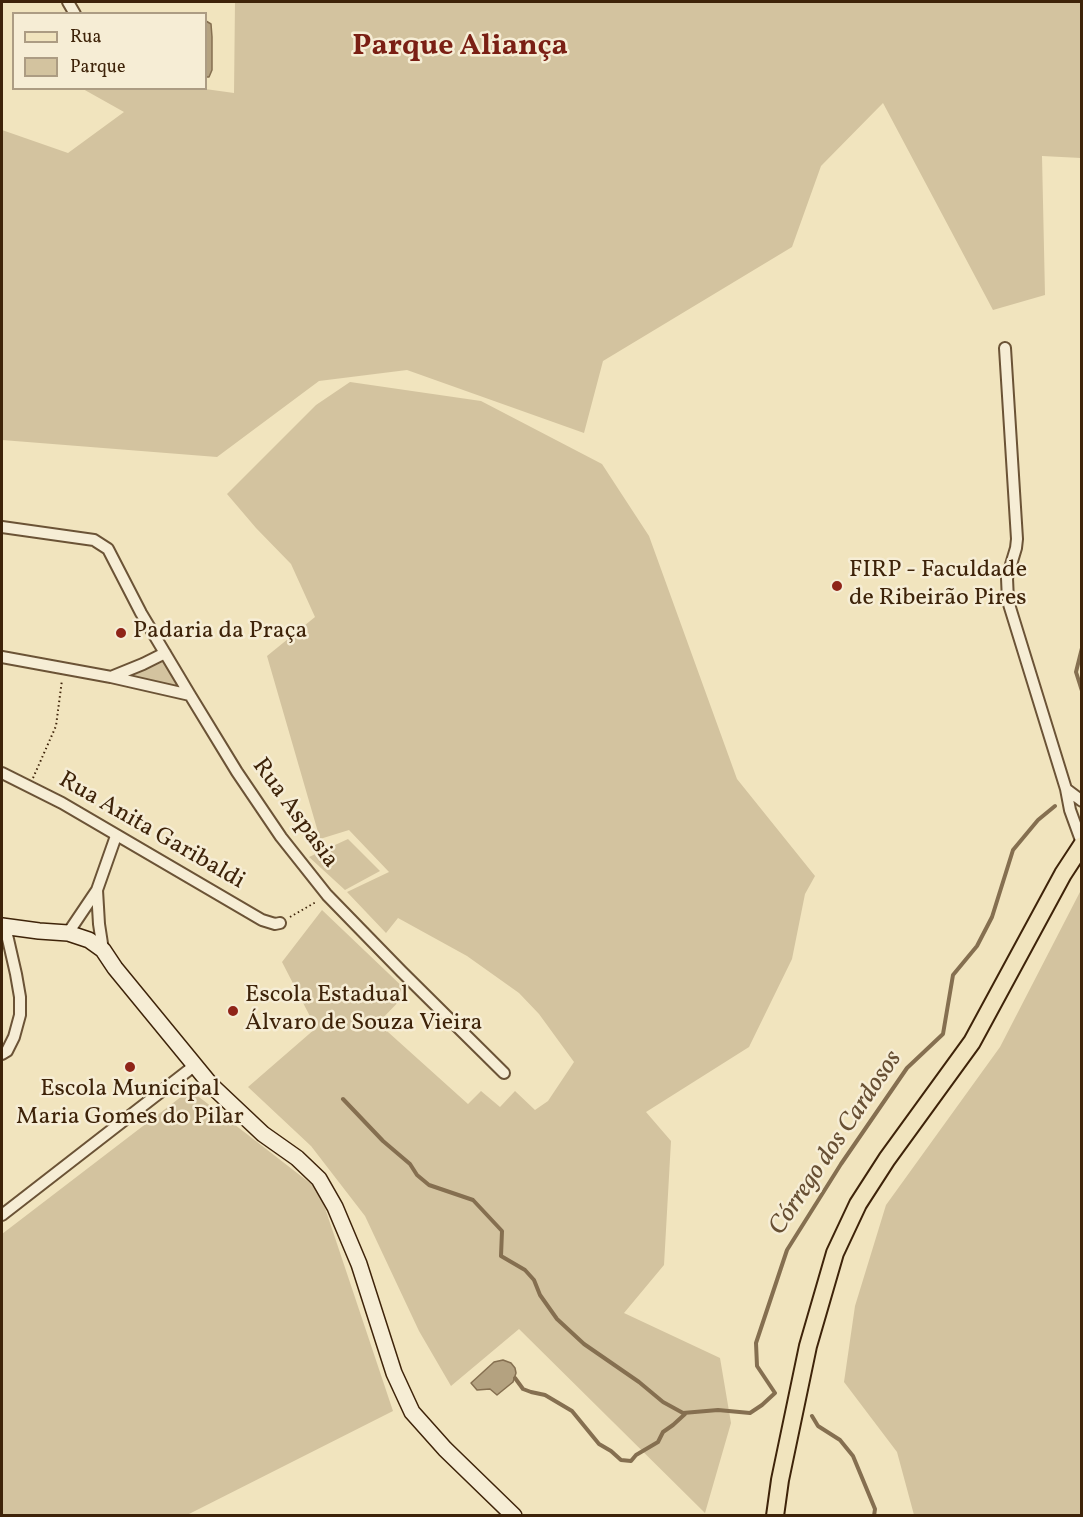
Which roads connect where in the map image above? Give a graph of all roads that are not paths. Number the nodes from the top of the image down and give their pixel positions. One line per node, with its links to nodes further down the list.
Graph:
1 (1005, 348): 8 (street)
2 (2, 527): 3 (street, Rua Aspasia)
3 (165, 653): 5 (street); 6 (street, Rua Aspasia)
4 (2, 657): 5 (street)
5 (111, 677): 6 (street)
6 (189, 695): 19 (street, Rua Aspasia)
7 (2, 774): 10 (street, Rua Anita Garibaldi)
8 (1068, 791): 9 (street); 11 (street)
9 (1081, 800)
10 (116, 836): 12 (street); 13 (street, Rua Anita Garibaldi)
11 (1082, 844): 22 (main road)
12 (97, 890): 15 (street); 16 (street)
13 (280, 923)
14 (3, 926): 15 (main road); 17 (street)
15 (68, 933): 16 (main road)
16 (103, 950): 18 (main road)
17 (2, 1054)
18 (194, 1066): 20 (street); 21 (main road)
19 (504, 1073)
20 (2, 1215)
21 (514, 1515)
22 (775, 1515)

